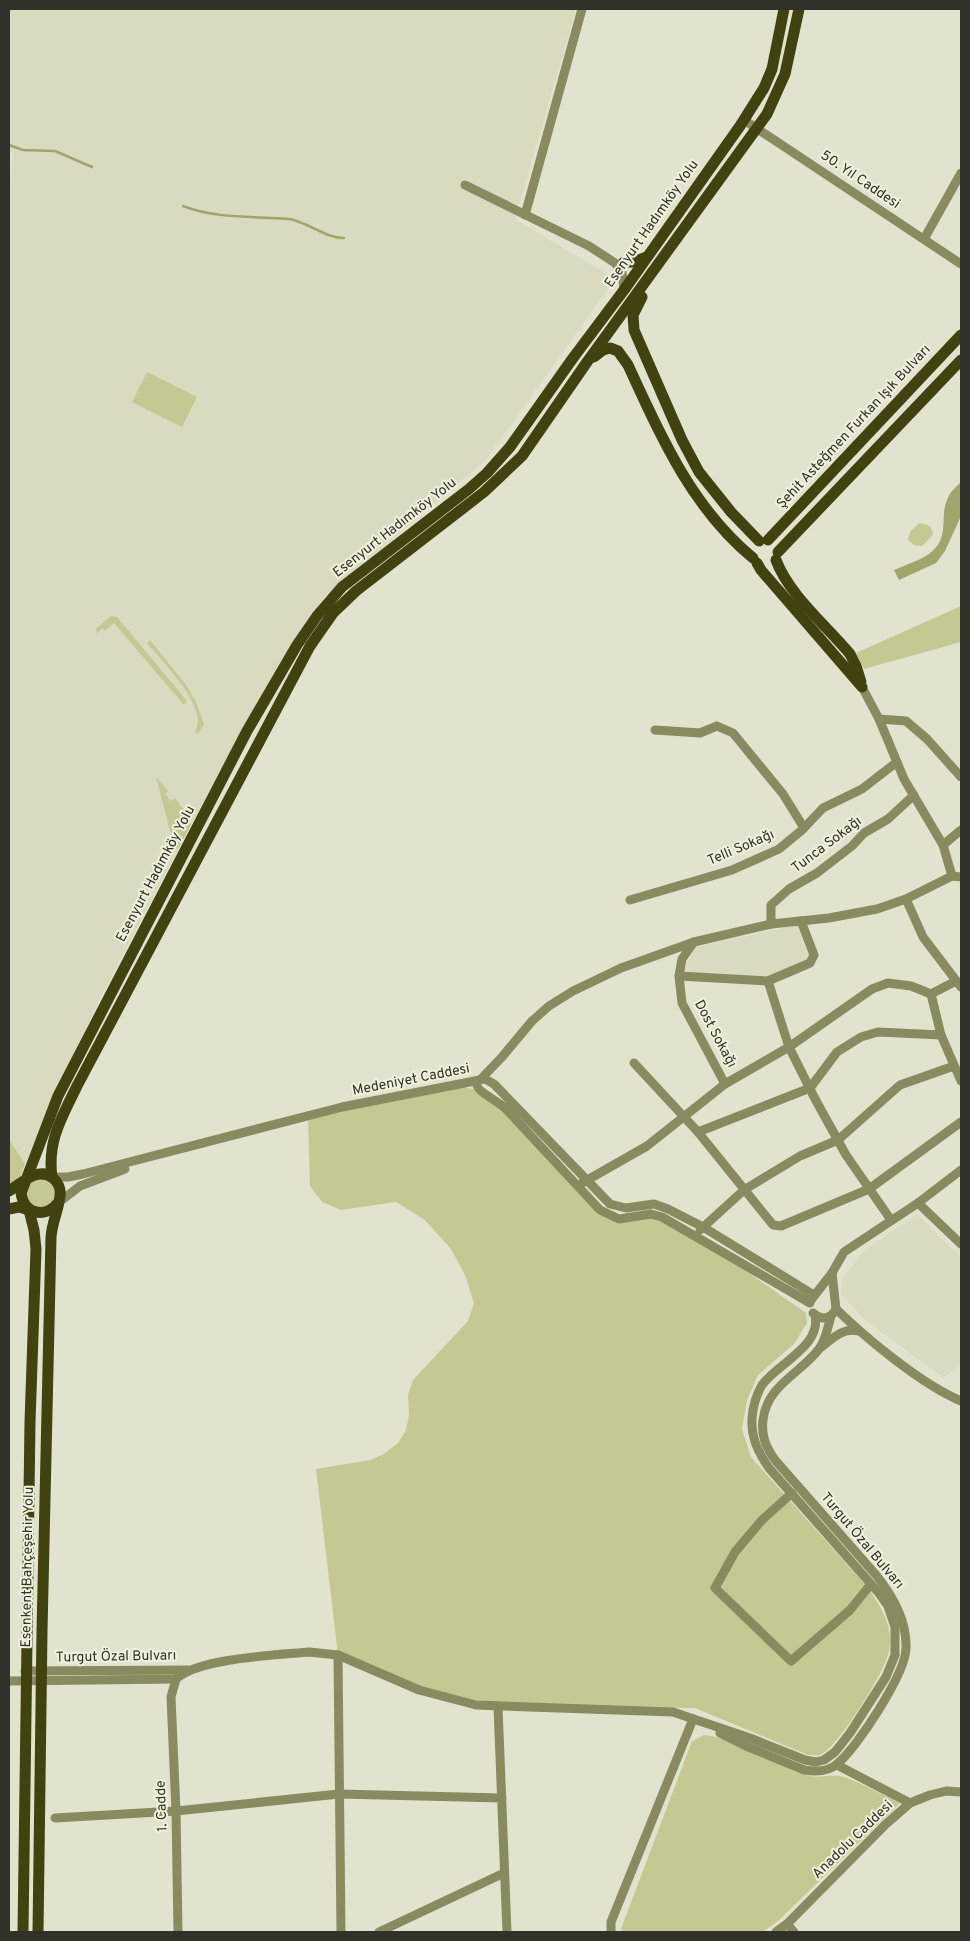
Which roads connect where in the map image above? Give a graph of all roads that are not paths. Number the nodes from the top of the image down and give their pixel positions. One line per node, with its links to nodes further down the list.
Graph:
1 (582, 9): 8 (street)
2 (784, 9): 4 (main road, Esenyurt Hadımköy Yolu)
3 (799, 9): 5 (main road, Esenyurt Hadımköy Yolu)
4 (744, 120): 5 (street, 50. Yıl Caddesi); 11 (main road, Esenyurt Hadımköy Yolu)
5 (757, 128): 9 (street, 50. Yıl Caddesi); 14 (main road, Esenyurt Hadımköy Yolu)
6 (961, 173): 9 (street)
7 (465, 185): 8 (street)
8 (525, 215): 10 (street)
9 (924, 239): 13 (street, 50. Yıl Caddesi)
10 (589, 246): 12 (street); 16 (street)
11 (647, 257): 12 (main road); 15 (main road, Esenyurt Hadımköy Yolu)
12 (624, 262): 15 (street)
13 (961, 264)
14 (653, 271): 19 (main road, Esenyurt Hadımköy Yolu); 20 (main road)
15 (635, 275): 16 (main road, Esenyurt Hadımköy Yolu)
16 (624, 290): 23 (main road, Esenyurt Hadımköy Yolu)
17 (961, 335): 20 (main road, Şehit Asteğmen Furkan Işık Bulvarı)
18 (961, 360): 21 (main road)
19 (587, 362): 22 (main road); 23 (main road, Esenyurt Hadımköy Yolu)
20 (763, 540): 21 (main road); 22 (main road)
21 (777, 556): 22 (main road); 24 (main road)
22 (755, 560): 24 (main road)
23 (292, 664): 57 (main road, Esenyurt Hadımköy Yolu); 58 (main road, Esenyurt Hadımköy Yolu)
24 (862, 687): 25 (street)
25 (879, 719): 27 (street); 28 (street)
26 (655, 730): 30 (street)
27 (897, 762): 29 (street); 30 (street, Telli Sokağı)
28 (961, 777)
29 (914, 795): 32 (street); 37 (street, Tunca Sokağı)
30 (804, 828): 35 (street, Telli Sokağı)
31 (961, 830): 32 (street)
32 (943, 845): 33 (street)
33 (957, 876): 34 (street, Medeniyet Caddesi)
34 (906, 899): 36 (street, Medeniyet Caddesi); 41 (street)
35 (630, 900)
36 (801, 921): 37 (street, Medeniyet Caddesi); 40 (street)
37 (771, 924): 38 (street, Medeniyet Caddesi)
38 (694, 942): 39 (street, Dost Sokağı); 47 (street, Medeniyet Caddesi)
39 (679, 976): 40 (street); 49 (street, Dost Sokağı)
40 (768, 981): 44 (street)
41 (958, 984): 42 (street)
42 (931, 994): 43 (street); 44 (street)
43 (941, 1035): 46 (street); 50 (street)
44 (790, 1047): 49 (street); 50 (street)
45 (634, 1063): 51 (street)
46 (954, 1066): 48 (street); 54 (street)
47 (480, 1080): 55 (street, Medeniyet Caddesi); 59 (street); 60 (street)
48 (961, 1081)
49 (725, 1084): 51 (street)
50 (810, 1088): 53 (street); 54 (street)
51 (684, 1116): 53 (street); 59 (street)
52 (961, 1122): 62 (street)
53 (698, 1132): 61 (street)
54 (838, 1140): 61 (street); 62 (street)
55 (182, 1149): 57 (street); 64 (street)
56 (961, 1170): 65 (street)
57 (52, 1177): 58 (main road); 64 (main road)
58 (25, 1181): 63 (main road); 67 (main road)
59 (586, 1181): 60 (street); 69 (street)
60 (577, 1187): 70 (street)
61 (744, 1190): 62 (street); 69 (street)
62 (869, 1190): 68 (street)
63 (9, 1191)
64 (58, 1203): 67 (main road); 85 (main road, Esenkent Bahçeşehir Yolu)
65 (918, 1203): 68 (street); 71 (street)
66 (9, 1208): 67 (main road)
67 (29, 1210): 84 (main road, Esenkent Bahçeşehir Yolu)
68 (891, 1220): 72 (street)
69 (703, 1227): 70 (street); 74 (street)
70 (694, 1235): 74 (street)
71 (961, 1244)
72 (832, 1273): 73 (street); 74 (street)
73 (834, 1296): 74 (street); 75 (street)
74 (814, 1297): 76 (street)
75 (834, 1312): 76 (street); 77 (street); 78 (street, Turgut Özal Bulvarı)
76 (815, 1315): 80 (street, Turgut Özal Bulvarı)
77 (859, 1331): 78 (street); 79 (street)
78 (817, 1351): 90 (street, Turgut Özal Bulvarı)
79 (961, 1401)
80 (792, 1493): 81 (street, Turgut Özal Bulvarı); 81 (street)
81 (872, 1584): 89 (street, Turgut Özal Bulvarı)
82 (338, 1655): 83 (street, Turgut Özal Bulvarı); 88 (street, Turgut Özal Bulvarı); 92 (street)
83 (191, 1669): 85 (street, Turgut Özal Bulvarı); 86 (street, Turgut Özal Bulvarı)
84 (25, 1676): 85 (street); 87 (street); 99 (main road, Esenkent Bahçeşehir Yolu)
85 (41, 1676): 86 (street, Turgut Özal Bulvarı); 100 (main road, Esenkent Bahçeşehir Yolu)
86 (176, 1679): 95 (street, 1. Cadde)
87 (9, 1681)
88 (498, 1707): 89 (street, Turgut Özal Bulvarı); 93 (street)
89 (692, 1719): 90 (street, Turgut Özal Bulvarı); 105 (street)
90 (837, 1765): 94 (street)
91 (961, 1792): 94 (street, Anadolu Caddesi)
92 (339, 1794): 93 (street); 95 (street); 102 (street)
93 (502, 1798): 97 (street)
94 (910, 1803): 98 (street, Anadolu Caddesi)
95 (176, 1811): 96 (street); 101 (street, 1. Cadde)
96 (55, 1818)
97 (504, 1874): 103 (street); 104 (street)
98 (787, 1924): 106 (street, Anadolu Caddesi); 107 (street)
99 (22, 1932)
100 (38, 1932)
101 (178, 1932)
102 (341, 1932)
103 (379, 1932)
104 (506, 1932)
105 (611, 1932)
106 (776, 1932)
107 (794, 1932)

